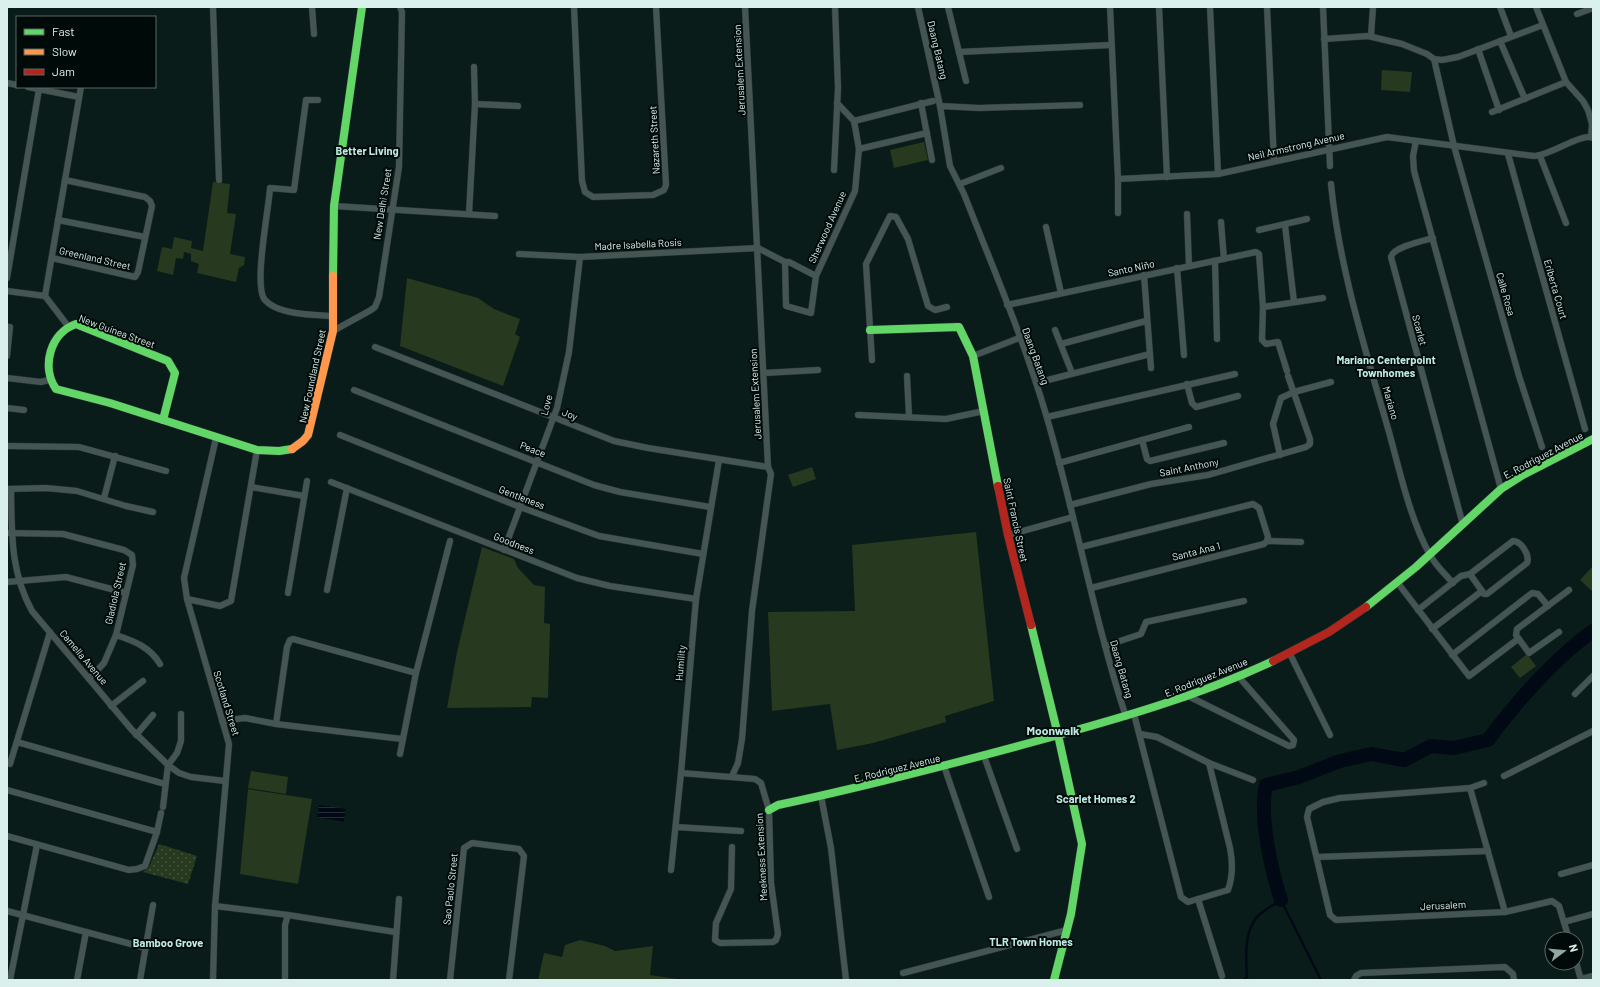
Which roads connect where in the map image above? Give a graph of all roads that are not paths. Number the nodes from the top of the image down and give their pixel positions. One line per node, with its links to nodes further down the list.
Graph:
1 (213, 7): 67 (street)
2 (312, 7): 22 (street)
3 (362, 7): 70 (street, New Foundland Street)
4 (400, 7): 71 (street, New Delhi Street)
5 (574, 7): 6 (street, Nazareth Street)
6 (656, 7)
7 (745, 7): 85 (street, Jerusalem Extension)
8 (835, 7): 41 (street)
9 (918, 7): 46 (street, Daang Batang)
10 (948, 7): 29 (street)
11 (1110, 7): 27 (street)
12 (1159, 7): 64 (street)
13 (1210, 7): 63 (street)
14 (1267, 7): 59 (street)
15 (1323, 7): 25 (street)
16 (1373, 7): 23 (street)
17 (1500, 7): 24 (street)
18 (1536, 7): 21 (street)
19 (1593, 8): 20 (street)
20 (1578, 14)
21 (1543, 25): 24 (street); 33 (street)
22 (314, 34)
23 (1371, 36): 25 (street); 30 (street)
24 (1511, 36): 26 (street)
25 (1324, 39): 55 (street)
26 (1500, 41): 28 (street); 38 (street)
27 (1111, 45): 29 (street); 65 (street)
28 (1478, 49): 30 (street); 47 (street)
29 (959, 52): 32 (street)
30 (1434, 59): 53 (street, Calle Rosa)
31 (474, 67): 43 (street)
32 (966, 81)
33 (1566, 82): 38 (street); 51 (street)
34 (34, 88): 36 (street)
35 (81, 88): 37 (street)
36 (39, 89): 37 (street); 96 (street)
37 (79, 97): 66 (street)
38 (1525, 99): 47 (street)
39 (318, 100): 105 (street)
40 (932, 101): 42 (street)
41 (837, 103): 49 (street); 62 (street)
42 (921, 103): 49 (street); 50 (street)
43 (475, 104): 45 (street); 73 (street)
44 (1080, 105): 46 (street)
45 (518, 106)
46 (940, 106): 68 (street, Daang Batang)
47 (1499, 110): 48 (street)
48 (1492, 112)
49 (854, 121): 54 (street, Sherwood Avenue)
50 (927, 133): 54 (street); 58 (street)
51 (1592, 137): 57 (street, Neil Armstrong Avenue)
52 (1416, 141): 53 (street, Neil Armstrong Avenue); 55 (street, Neil Armstrong Avenue); 84 (street)
53 (1454, 146): 56 (street, Neil Armstrong Avenue); 151 (street, Calle Rosa)
54 (859, 148): 95 (street, Sherwood Avenue)
55 (1328, 149): 59 (street, Neil Armstrong Avenue); 60 (street)
56 (1508, 154): 57 (street, Neil Armstrong Avenue); 144 (street, Eriberta Court)
57 (1540, 156): 79 (street)
58 (932, 160)
59 (1274, 161): 63 (street, Neil Armstrong Avenue)
60 (1330, 166)
61 (1001, 168): 68 (street)
62 (834, 170)
63 (1218, 174): 64 (street, Neil Armstrong Avenue)
64 (1167, 177): 65 (street, Neil Armstrong Avenue)
65 (1118, 179): 72 (street)
66 (65, 180): 77 (street); 83 (street, Greenland Street)
67 (219, 180)
68 (960, 184): 102 (street, Daang Batang)
69 (1331, 184): 182 (street, Mariano)
70 (334, 206): 71 (street); 105 (street, New Foundland Street)
71 (391, 209): 73 (street); 111 (street, New Delhi Street)
72 (1118, 213)
73 (469, 214): 75 (street)
74 (1187, 214): 92 (street)
75 (495, 216)
76 (1307, 219): 80 (street)
77 (58, 220): 83 (street); 88 (street)
78 (1221, 222): 89 (street)
79 (1566, 223)
80 (1285, 225): 82 (street); 101 (street)
81 (1046, 227): 98 (street)
82 (1259, 230)
83 (145, 237): 88 (street, Greenland Street)
84 (1432, 238): 165 (street); 173 (street, Scarlet)
85 (758, 248): 87 (street, Madre Isabella Rosis); 91 (street, Sherwood Avenue); 123 (street, Jerusalem Extension)
86 (519, 254): 87 (street, Madre Isabella Rosis)
87 (580, 257): 141 (street, Love)
88 (52, 258): 99 (street)
89 (1224, 259): 90 (street, Santo Niño); 104 (street, Santo Niño)
90 (1215, 261): 92 (street, Santo Niño); 113 (street)
91 (785, 262): 95 (street, Sherwood Avenue); 95 (street)
92 (1189, 266): 93 (street, Santo Niño)
93 (1177, 268): 94 (street, Santo Niño); 117 (street)
94 (1144, 275): 98 (street, Santo Niño); 106 (street)
95 (816, 276)
96 (7, 278)
97 (7, 291): 99 (street)
98 (1061, 293): 102 (street, Santo Niño)
99 (45, 296): 107 (street)
100 (1323, 298): 101 (street)
101 (1294, 302): 104 (street)
102 (1007, 305): 112 (street, Daang Batang)
103 (947, 307): 109 (street)
104 (1263, 307): 133 (street)
105 (333, 316): 111 (street, New Foundland Street)
106 (1146, 321): 114 (street); 116 (street)
107 (68, 326): 128 (street, New Guinea Street); 142 (street, New Guinea Street)
108 (7, 327): 118 (street)
109 (870, 330): 119 (street, Saint Francis Street); 120 (street)
110 (1055, 330): 114 (street)
111 (333, 331): 152 (street, New Foundland Street)
112 (1020, 338): 119 (street); 130 (street, Daang Batang)
113 (1217, 339)
114 (1061, 344): 124 (street)
115 (375, 347): 141 (street, Joy)
116 (1150, 354): 121 (street); 124 (street)
117 (1184, 355)
118 (7, 356)
119 (973, 356): 137 (street, Saint Francis Street)
120 (872, 360)
121 (1151, 368)
122 (818, 370): 123 (street)
123 (764, 373): 158 (street, Jerusalem Extension)
124 (1072, 373): 130 (street)
125 (1234, 374): 131 (street)
126 (907, 376): 139 (street)
127 (7, 378): 128 (street)
128 (49, 380): 142 (street, New Foundland Street)
129 (1331, 382): 133 (street)
130 (1036, 383): 140 (street, Daang Batang)
131 (1187, 384): 134 (street); 140 (street)
132 (354, 390): 156 (street, Peace)
133 (1294, 392): 153 (street); 153 (street, Saint Anthony)
134 (1238, 396)
135 (7, 408): 136 (street)
136 (24, 410)
137 (984, 411): 139 (street); 175 (street, Saint Francis Street)
138 (858, 415): 139 (street)
139 (909, 416)
140 (1047, 417): 157 (street, Daang Batang)
141 (554, 418): 155 (street, Joy); 156 (street, Love)
142 (163, 420): 146 (street, New Foundland Street)
143 (1189, 428): 148 (street)
144 (1585, 429)
145 (340, 435): 169 (street, Gentleness)
146 (216, 438): 152 (street, New Foundland Street); 194 (street, Scotland Street)
147 (1593, 439): 165 (street, E. Rodriguez Avenue)
148 (1142, 440): 149 (street); 157 (street)
149 (1224, 443)
150 (7, 446): 154 (street)
151 (1542, 447)
152 (257, 450): 162 (street)
153 (1280, 455): 168 (street, Saint Anthony)
154 (115, 456): 159 (street); 167 (street)
155 (719, 460): 158 (street, Joy); 170 (street, Humility)
156 (537, 462): 169 (street, Love); 170 (street, Peace)
157 (1058, 463): 168 (street, Daang Batang)
158 (768, 467): 235 (street, Jerusalem Extension)
159 (166, 471)
160 (307, 481): 166 (street)
161 (331, 482): 163 (street, Goodness)
162 (251, 487): 166 (street); 194 (street)
163 (348, 488): 180 (street, Goodness); 189 (street)
164 (9, 489): 167 (street); 174 (street, Camella Avenue)
165 (1501, 489): 173 (street, E. Rodriguez Avenue)
166 (304, 496): 193 (street)
167 (104, 498): 171 (street)
168 (1070, 505): 172 (street, Daang Batang)
169 (520, 507): 180 (street, Love); 181 (street, Gentleness)
170 (710, 507): 181 (street, Humility)
171 (153, 512)
172 (1073, 517): 175 (street); 179 (street, Daang Batang)
173 (1463, 524): 182 (street, E. Rodriguez Avenue)
174 (10, 533): 184 (street, Camella Avenue); 192 (street, Gladiola Street)
175 (1008, 535): 224 (street, Saint Francis Street)
176 (450, 541): 208 (street)
177 (1267, 541): 178 (street); 179 (street); 188 (street, Santa Ana 1)
178 (1301, 542)
179 (1081, 547): 188 (street, Daang Batang)
180 (504, 550): 195 (street, Goodness)
181 (703, 554): 195 (street, Humility)
182 (1429, 554): 186 (street, E. Rodriguez Avenue); 187 (street, Mariano)
183 (1470, 574): 187 (street); 191 (street); 191 (street)
184 (18, 580): 185 (street); 192 (street); 200 (street, Camella Avenue)
185 (7, 582)
186 (1397, 582): 198 (street); 205 (street, E. Rodriguez Avenue)
187 (1453, 583): 198 (street)
188 (1090, 588): 204 (street, Daang Batang)
189 (327, 590)
190 (1569, 590): 197 (street)
191 (1482, 592): 199 (street)
192 (126, 593): 202 (street, Gladiola Street)
193 (288, 593)
194 (187, 599): 219 (street, Scotland Street)
195 (696, 599): 234 (street, Humility)
196 (1244, 601): 204 (street)
197 (1548, 606): 203 (street); 206 (street)
198 (1418, 610): 199 (street)
199 (1432, 629): 206 (street)
200 (50, 632): 211 (street, Camella Avenue); 227 (street)
201 (1558, 632): 203 (street)
202 (116, 635): 207 (street); 211 (street, Gladiola Street)
203 (1518, 639): 206 (street)
204 (1105, 646): 218 (street, Daang Batang)
205 (1289, 652): 209 (street, E. Rodriguez Avenue); 225 (street)
206 (1452, 655)
207 (160, 664)
208 (416, 673): 220 (street); 226 (street)
209 (1238, 676): 214 (street, E. Rodriguez Avenue); 214 (street)
210 (1593, 676): 213 (street)
211 (89, 679): 215 (street, Camella Avenue)
212 (143, 681): 215 (street)
213 (1575, 694)
214 (1188, 696): 218 (street, E. Rodriguez Avenue)
215 (111, 706): 223 (street, Camella Avenue)
216 (181, 714): 232 (street)
217 (153, 715): 223 (street)
218 (1130, 715): 222 (street, Daang Batang); 224 (street, E. Rodriguez Avenue)
219 (222, 721): 220 (street); 238 (street, Scotland Street)
220 (276, 724): 226 (street)
221 (1593, 731): 236 (street)
222 (1140, 734): 230 (street); 259 (street, Daang Batang)
223 (136, 735): 232 (street, Camella Avenue)
224 (1058, 735): 229 (street, E. Rodriguez Avenue); 268 (street, Saint Francis Street)
225 (1330, 735)
226 (402, 739): 228 (street)
227 (17, 742): 231 (street); 240 (street)
228 (400, 754)
229 (984, 756): 233 (street, E. Rodriguez Avenue); 251 (street)
230 (1209, 763): 237 (street); 259 (street)
231 (10, 764)
232 (168, 765): 238 (street, Camella Avenue); 240 (street)
233 (944, 766): 243 (street, E. Rodriguez Avenue); 257 (street)
234 (681, 773): 235 (street, Meekness Extension); 245 (street, Humility)
235 (732, 776): 244 (street, Meekness Extension)
236 (1504, 776)
237 (1253, 780)
238 (225, 781): 261 (street, Scotland Street)
239 (1484, 783): 241 (street)
240 (165, 784): 247 (street)
241 (1470, 788): 252 (street); 253 (street)
242 (7, 790): 247 (street)
243 (821, 796): 244 (street, E. Rodriguez Avenue); 284 (street)
244 (769, 810): 250 (street, Meekness Extension)
245 (676, 827): 246 (street); 255 (street, Humility)
246 (741, 831)
247 (157, 832): 249 (street)
248 (7, 836): 249 (street)
249 (37, 845): 266 (street)
250 (732, 847)
251 (1017, 849)
252 (1488, 851): 253 (street); 263 (street)
253 (1317, 857): 263 (street, Jerusalem)
254 (1593, 865): 256 (street)
255 (671, 870)
256 (1561, 874)
257 (989, 897)
258 (399, 899): 271 (street)
259 (1198, 899): 274 (street)
260 (153, 905): 272 (street)
261 (215, 906): 265 (street); 279 (street, Scotland Street)
262 (7, 911): 266 (street)
263 (1505, 912): 267 (street, Jerusalem)
264 (1593, 914): 267 (street)
265 (288, 915): 271 (street); 280 (street)
266 (23, 916): 270 (street); 276 (street)
267 (1564, 922): 269 (street)
268 (1067, 930): 273 (street); 285 (street, Saint Francis Street)
269 (1567, 931)
270 (86, 932): 272 (street); 277 (street)
271 (396, 932): 281 (street)
272 (146, 948): 278 (street)
273 (903, 972)
274 (1222, 976)
275 (1593, 976): 288 (street)
276 (10, 980)
277 (77, 980)
278 (140, 980)
279 (212, 980)
280 (285, 980)
281 (393, 980)
282 (450, 980): 283 (street, Sao Paolo Street)
283 (509, 980)
284 (846, 980)
285 (1054, 980)
286 (1354, 980): 287 (street)
287 (1514, 980)
288 (1581, 980)

